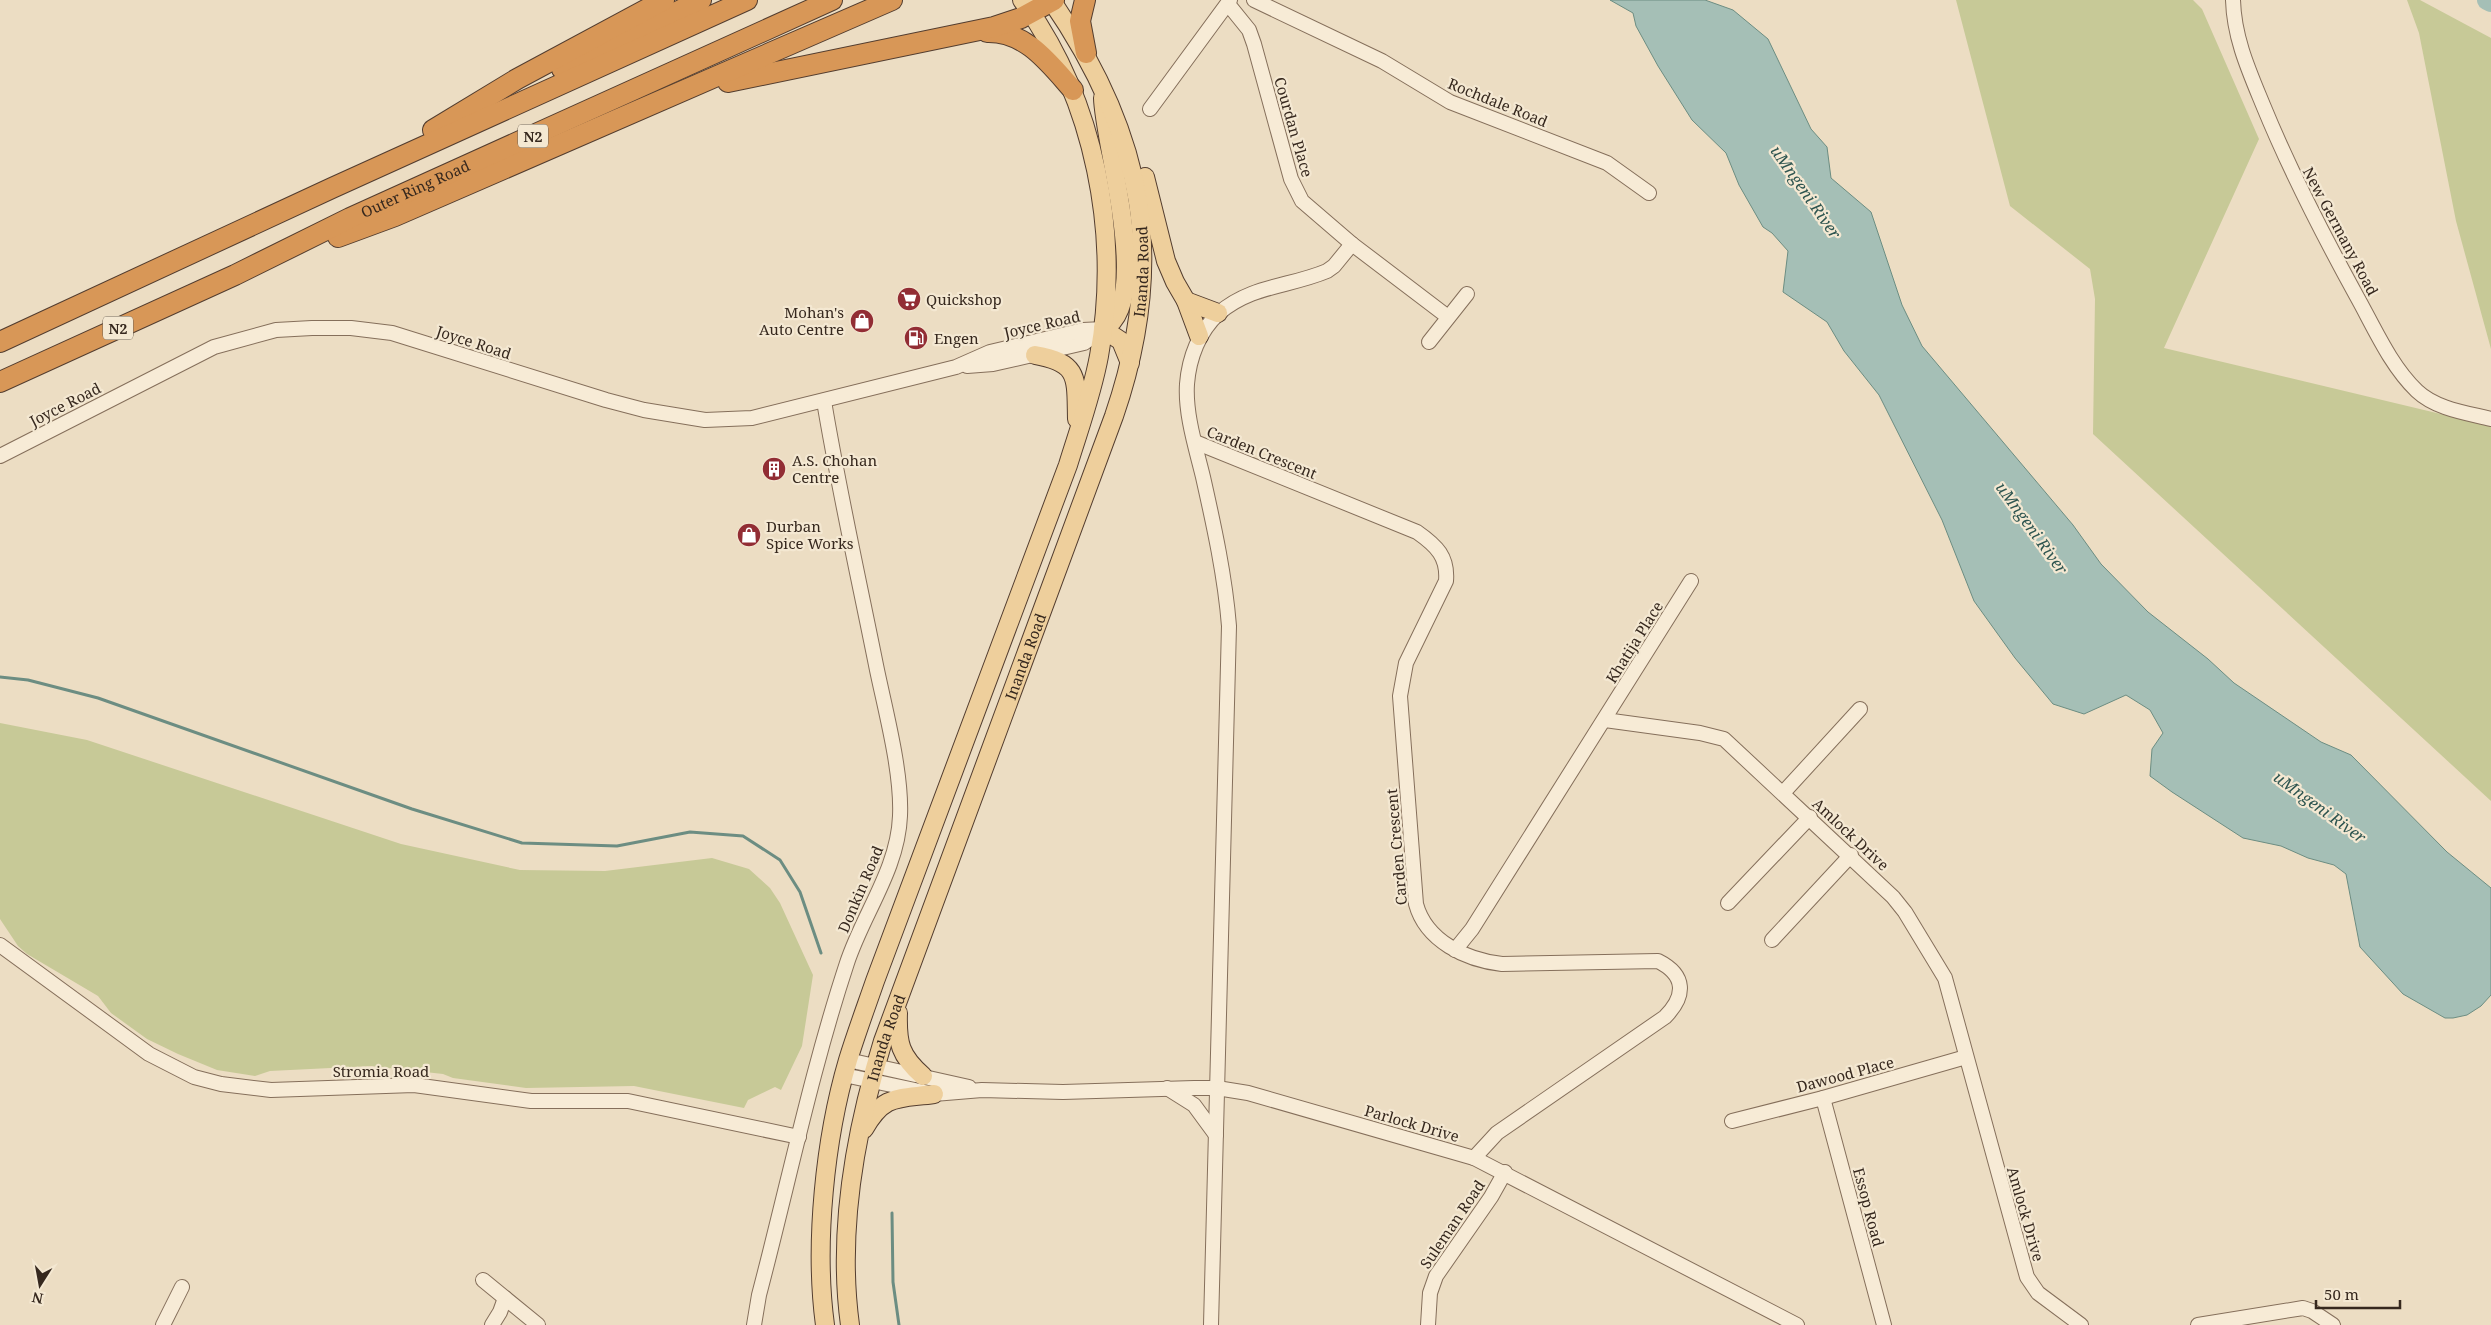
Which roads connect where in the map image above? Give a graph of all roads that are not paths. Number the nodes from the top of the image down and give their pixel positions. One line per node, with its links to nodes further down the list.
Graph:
1 (664, 0): 18 (highway)
2 (701, 0): 18 (highway)
3 (747, 0): 19 (highway, N2)
4 (832, 0): 22 (highway, Outer Ring Road / N2)
5 (892, 0): 16 (highway)
6 (1052, 0): 11 (highway); 13 (main road, Inanda Road)
7 (1085, 0): 13 (highway)
8 (1254, 0): 20 (street, Rochdale Road)
9 (2233, 0): 36 (street, New Germany Road)
10 (1229, 2): 17 (street); 21 (street, Courdan Place)
11 (1027, 7): 12 (highway); 15 (main road, Inanda Road)
12 (972, 32): 15 (highway); 16 (highway)
13 (1086, 53): 14 (main road, Inanda Road)
14 (1102, 85): 24 (main road); 27 (main road); 32 (main road, Inanda Road)
15 (1073, 90): 27 (main road, Inanda Road)
16 (675, 96): 22 (highway)
17 (1150, 109)
18 (444, 124): 19 (highway)
19 (332, 188): 29 (highway, N2)
20 (1648, 193)
21 (1352, 244): 25 (street); 26 (street, Courdan Place)
22 (235, 275): 34 (highway, Outer Ring Road / N2)
23 (1467, 294): 26 (street)
24 (1186, 301): 25 (main road); 28 (main road)
25 (1218, 314): 28 (street)
26 (1448, 317): 30 (street)
27 (1103, 329): 31 (street, Joyce Road); 32 (main road); 33 (street, Joyce Road); 37 (main road, Inanda Road)
28 (1199, 336): 38 (street)
29 (0, 342)
30 (1429, 342)
31 (1035, 355): 33 (street, Joyce Road); 37 (main road)
32 (1130, 363): 50 (main road, Inanda Road)
33 (956, 367): 35 (street, Joyce Road)
34 (0, 382)
35 (824, 401): 39 (street, Joyce Road); 62 (street, Donkin Road)
36 (2491, 419)
37 (1078, 432): 52 (main road, Inanda Road)
38 (1195, 442): 49 (street, Carden Crescent); 56 (street)
39 (0, 456)
40 (1691, 581): 42 (street, Khatija Place)
41 (1860, 709): 43 (street)
42 (1605, 720): 43 (street, Amlock Drive); 49 (street)
43 (1783, 792): 44 (street, Amlock Drive)
44 (1810, 817): 45 (street, Amlock Drive); 46 (street)
45 (1851, 855): 47 (street); 51 (street, Amlock Drive)
46 (1728, 903)
47 (1772, 940)
48 (0, 945): 62 (street, Stromia Road)
49 (1455, 950): 64 (street, Carden Crescent)
50 (898, 1000): 53 (main road, Inanda Road); 54 (main road)
51 (1966, 1057): 59 (street, Dawood Place); 79 (street, Amlock Drive)
52 (846, 1068): 53 (street, Parlock Drive); 73 (main road, Inanda Road)
53 (873, 1074): 54 (street, Parlock Drive); 58 (street, Parlock Drive); 63 (main road, Inanda Road)
54 (923, 1076): 57 (street, Parlock Drive)
55 (1167, 1088): 56 (street, Parlock Drive); 57 (street, Parlock Drive); 61 (street)
56 (1217, 1088): 61 (street); 64 (street, Parlock Drive)
57 (982, 1090): 58 (street, Parlock Drive)
58 (934, 1094): 63 (main road)
59 (1823, 1098): 60 (street, Dawood Place); 78 (street, Essop Road)
60 (1732, 1121)
61 (1216, 1135): 75 (street)
62 (799, 1137): 72 (street, Donkin Road)
63 (858, 1139): 74 (main road, Inanda Road)
64 (1474, 1158): 65 (street, Parlock Drive)
65 (1505, 1172): 76 (street, Suleman Road); 77 (street, Parlock Drive)
66 (482, 1280): 68 (street)
67 (182, 1287): 69 (street)
68 (505, 1298): 70 (street); 71 (street)
69 (163, 1325)
70 (492, 1325)
71 (538, 1325)
72 (754, 1325)
73 (825, 1325)
74 (850, 1325)
75 (1210, 1325)
76 (1428, 1325)
77 (1797, 1325)
78 (1884, 1325)
79 (2080, 1325)
80 (2198, 1325): 81 (street)
81 (2333, 1325)

